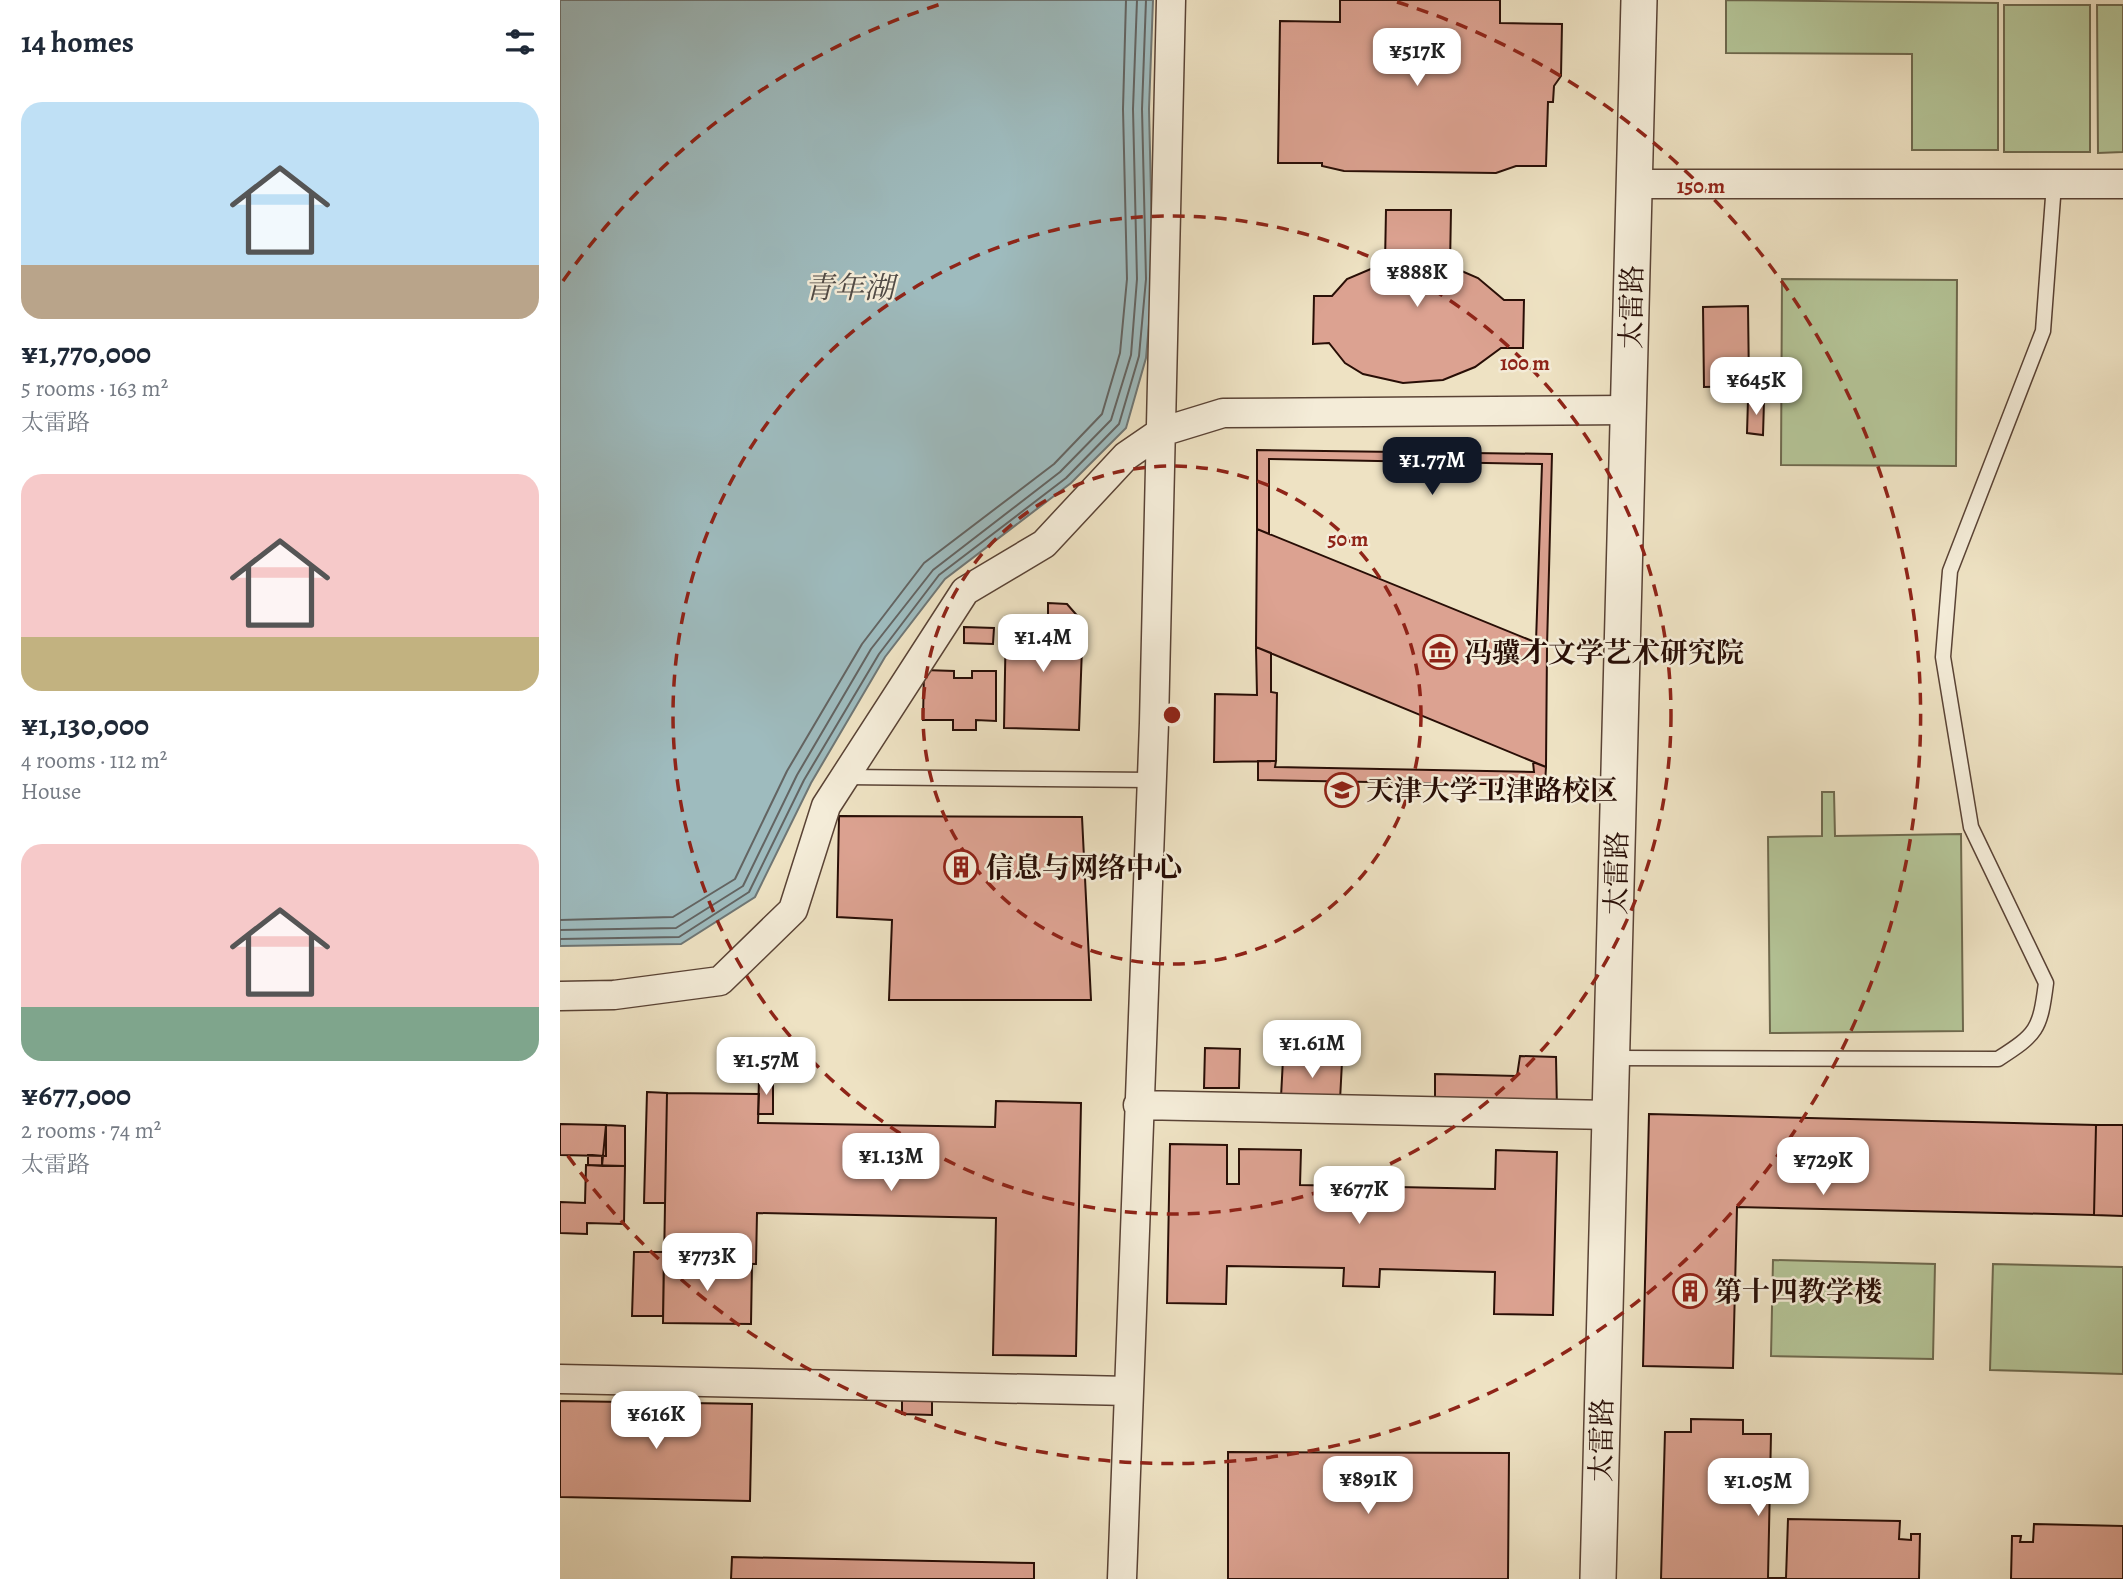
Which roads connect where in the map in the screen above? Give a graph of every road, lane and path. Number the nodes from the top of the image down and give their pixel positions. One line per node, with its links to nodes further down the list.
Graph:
1 (1171, 0): 7 (street)
2 (1639, 0): 3 (street, 太雷路)
3 (1634, 184): 4 (street); 6 (street, 太雷路)
4 (2054, 184): 5 (street); 11 (lane)
5 (2123, 184)
6 (1628, 410): 7 (street); 11 (street, 太雷路)
7 (1161, 432): 8 (street); 9 (street)
8 (845, 777): 9 (lane); 10 (street)
9 (1151, 780): 12 (street)
10 (560, 996)
11 (1612, 1058): 13 (street, 太雷路)
12 (1138, 1105): 13 (street); 15 (street)
13 (1610, 1115): 17 (street, 太雷路)
14 (560, 1379): 15 (street)
15 (1129, 1391): 16 (street)
16 (1122, 1579)
17 (1598, 1579)

